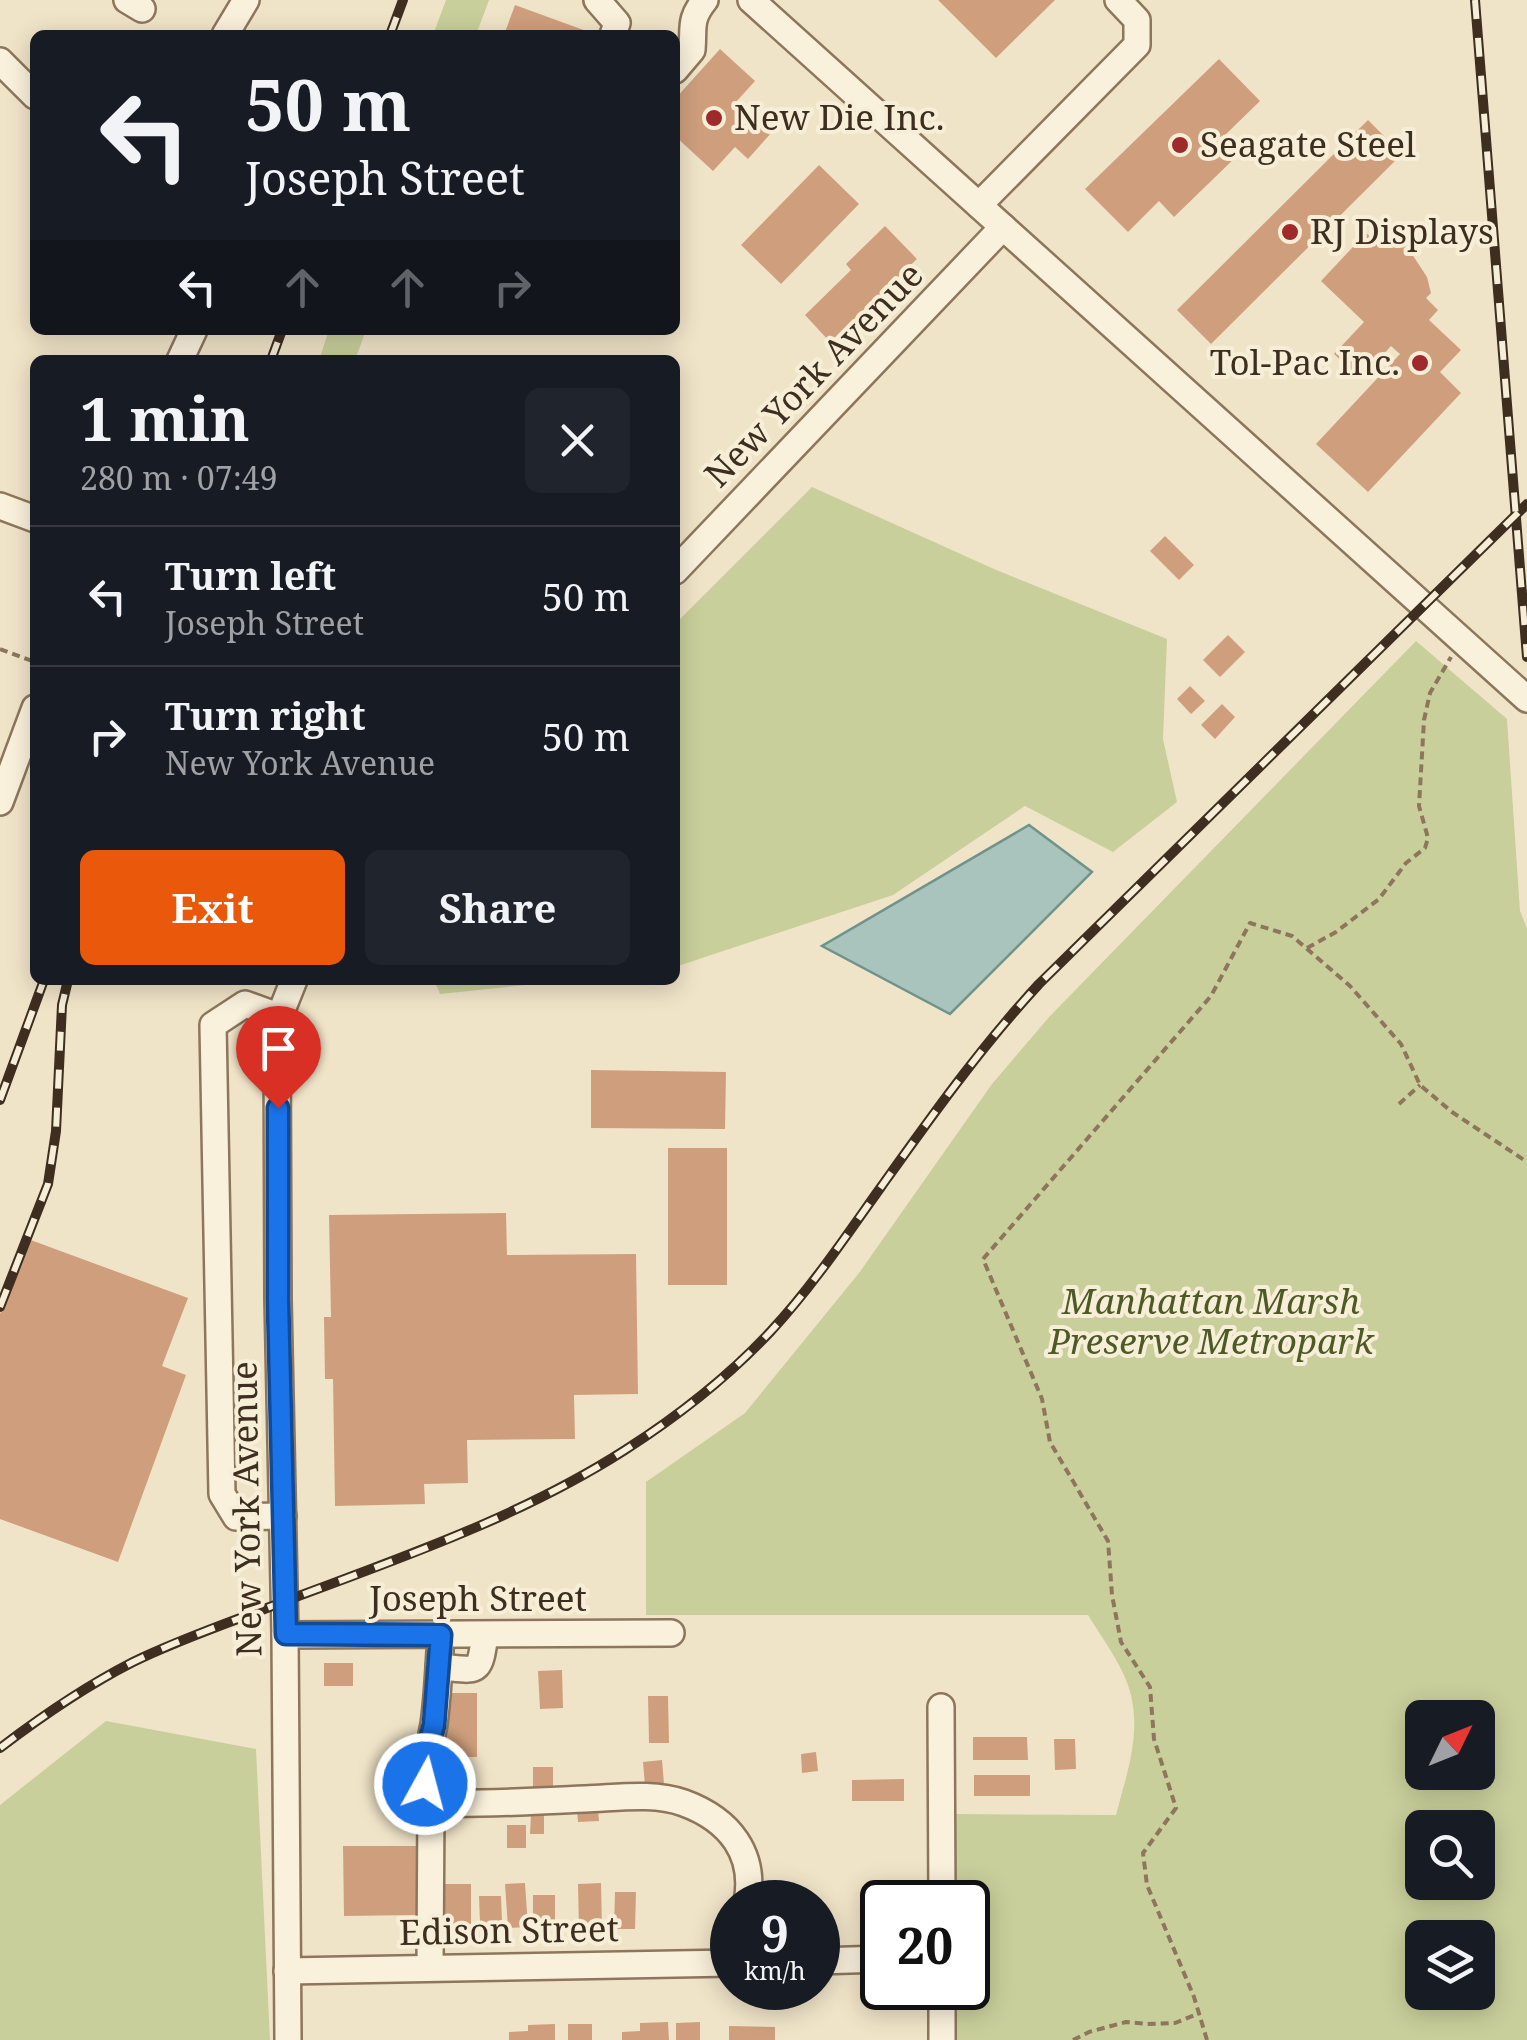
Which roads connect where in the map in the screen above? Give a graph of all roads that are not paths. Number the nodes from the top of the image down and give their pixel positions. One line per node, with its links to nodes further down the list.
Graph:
1 (246, 0): 6 (street)
2 (597, 0): 7 (street)
3 (705, 0): 9 (street)
4 (752, 0): 11 (street)
5 (1118, 0): 11 (street)
6 (229, 30)
7 (615, 30)
8 (0, 61): 10 (street)
9 (680, 64)
10 (30, 91)
11 (979, 205): 12 (street)
12 (1004, 227): 15 (street, New York Avenue); 16 (street)
13 (0, 506): 14 (street)
14 (30, 517)
15 (680, 565)
16 (1527, 699)
17 (30, 721): 18 (street)
18 (0, 802)
19 (292, 985): 20 (street, New York Avenue)
20 (281, 1017): 21 (street, New York Avenue); 21 (street)
21 (283, 1516): 23 (street, New York Avenue)
22 (671, 1633): 25 (street, Joseph Street)
23 (286, 1634): 24 (street, Joseph Street); 33 (street, New York Avenue)
24 (441, 1635): 25 (street, Joseph Street); 26 (street)
25 (485, 1635): 26 (street)
26 (439, 1667): 28 (street)
27 (942, 1707): 30 (street)
28 (431, 1803): 29 (street); 32 (street)
29 (750, 1880)
30 (942, 1880)
31 (710, 1961): 32 (street, Edison Street)
32 (430, 1967): 33 (street, Edison Street)
33 (287, 1971): 35 (street, New York Avenue)
34 (942, 2010): 36 (street)
35 (288, 2040)
36 (942, 2040)

